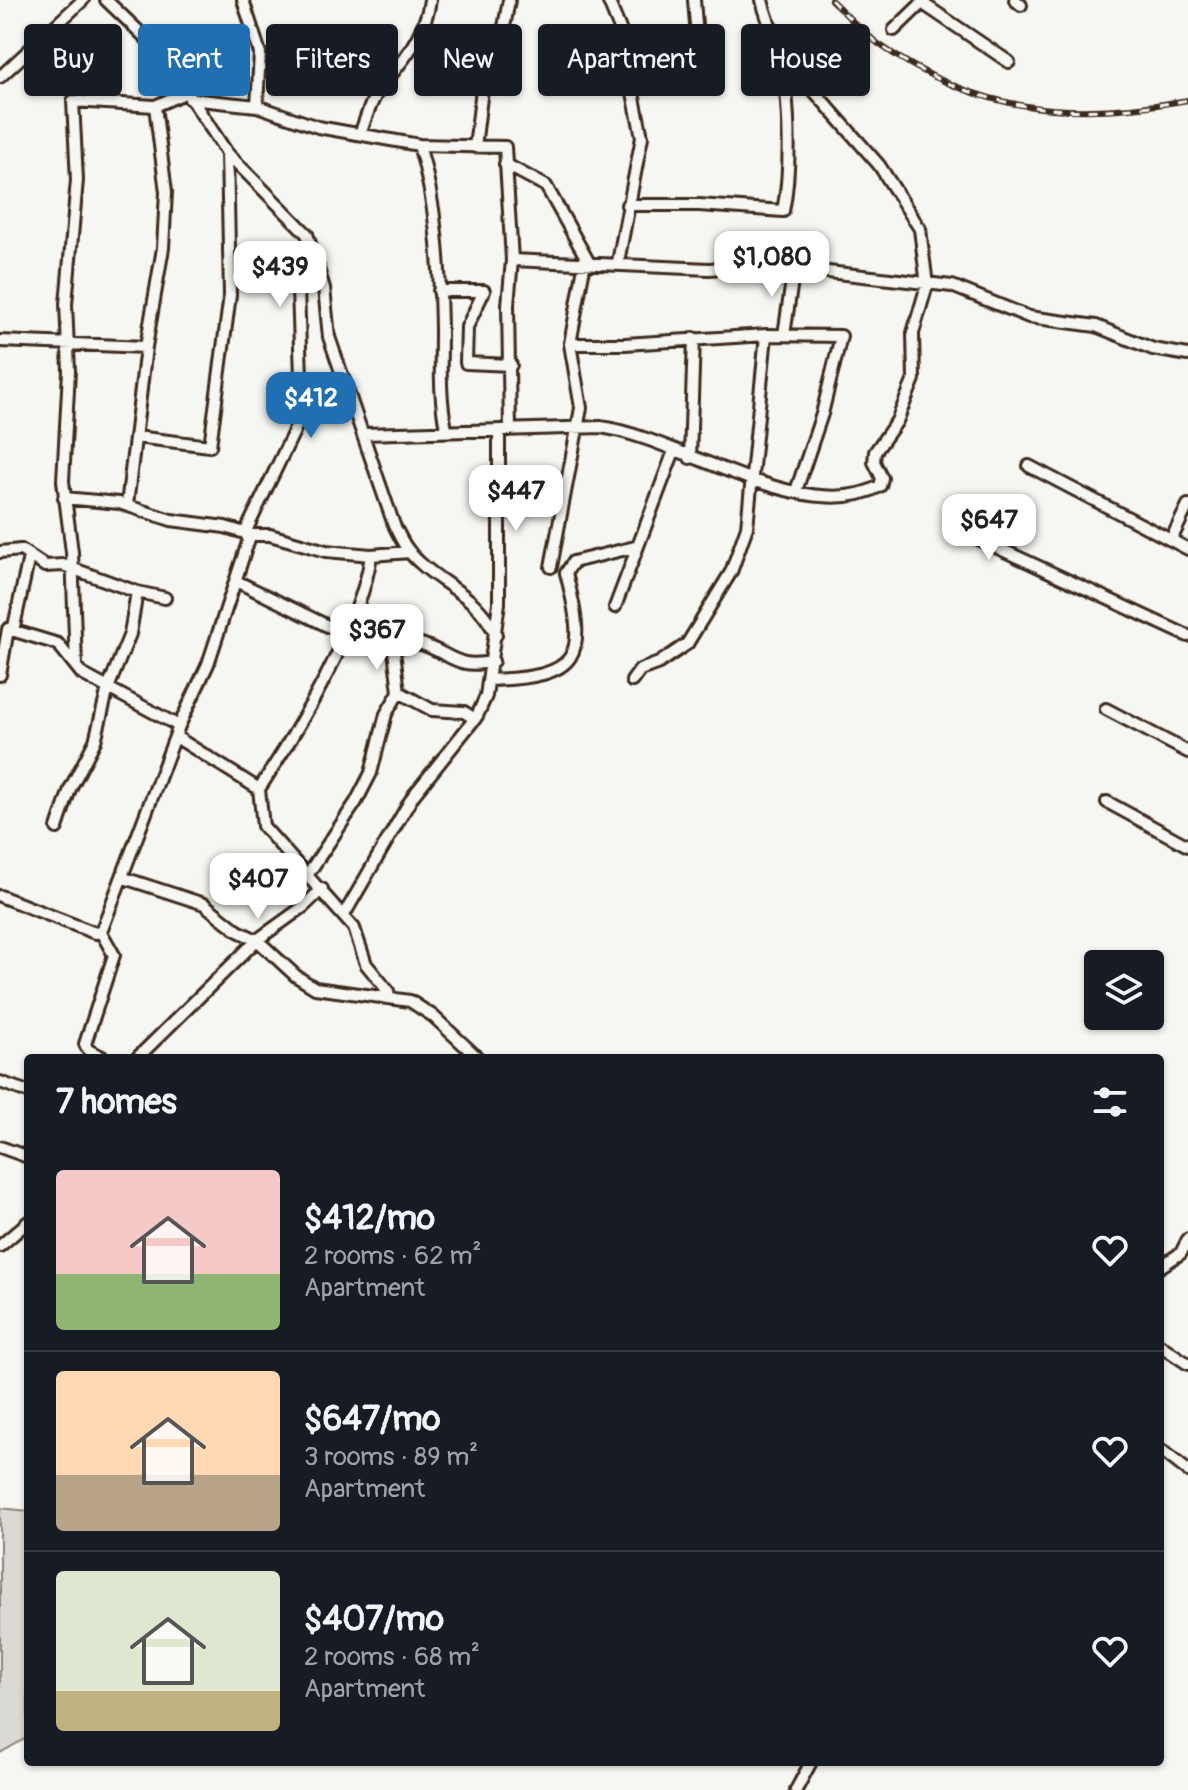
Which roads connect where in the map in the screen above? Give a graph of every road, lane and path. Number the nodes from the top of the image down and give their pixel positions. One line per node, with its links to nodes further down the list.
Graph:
1 (83, 0): 15 (street)
2 (106, 0): 12 (street)
3 (243, 0): 20 (street)
4 (430, 0): 21 (street)
5 (509, 0): 23 (street)
6 (608, 0): 26 (street)
7 (694, 0): 10 (street)
8 (762, 0): 11 (street)
9 (924, 2): 13 (street); 14 (street)
10 (696, 24)
11 (770, 24)
12 (138, 30)
13 (894, 30)
14 (1009, 62)
15 (0, 77)
16 (188, 96): 19 (street); 20 (street); 24 (street)
17 (785, 96): 26 (street)
18 (819, 96): 32 (street)
19 (155, 106): 38 (street); 40 (street)
20 (257, 106): 21 (street)
21 (360, 134): 22 (street)
22 (419, 145): 23 (street); 33 (street)
23 (475, 147): 25 (street)
24 (227, 153): 30 (street); 47 (street)
25 (505, 164): 27 (street); 28 (street)
26 (627, 205): 29 (street)
27 (512, 260): 28 (street); 42 (street)
28 (587, 261): 29 (street); 39 (street)
29 (618, 262): 31 (street)
30 (318, 267): 46 (street); 57 (street)
31 (794, 267): 32 (street); 35 (street)
32 (927, 285): 41 (street); 52 (street)
33 (439, 291): 42 (street); 43 (street)
34 (766, 335): 35 (street); 36 (street); 51 (street)
35 (784, 335): 52 (street)
36 (694, 338): 39 (street); 49 (street)
37 (0, 341): 38 (street)
38 (65, 342): 40 (street); 53 (street)
39 (570, 344): 44 (street)
40 (146, 347): 47 (street)
41 (1188, 355)
42 (511, 365): 45 (street)
43 (446, 429): 45 (street); 46 (street)
44 (577, 430): 45 (street); 48 (street); 65 (street)
45 (505, 431): 73 (street)
46 (364, 434): 62 (street)
47 (136, 437): 54 (street)
48 (674, 451): 49 (street); 59 (street)
49 (690, 458): 51 (street)
50 (1029, 466): 58 (street)
51 (752, 477): 52 (street); 80 (street)
52 (796, 491)
53 (64, 498): 54 (street); 66 (street)
54 (127, 505): 57 (street)
55 (1188, 505): 58 (street)
56 (955, 528): 74 (street)
57 (246, 534): 63 (street); 67 (street)
58 (1171, 540): 60 (street)
59 (635, 547): 70 (street); 79 (street)
60 (1188, 549)
61 (0, 552): 64 (street)
62 (410, 552): 63 (street); 73 (street)
63 (371, 555): 72 (street)
64 (29, 557): 66 (street); 71 (street)
65 (551, 567)
66 (71, 570): 68 (street); 77 (street)
67 (236, 581): 72 (street); 85 (street)
68 (137, 592): 69 (street); 81 (street)
69 (165, 598)
70 (615, 607)
71 (13, 631): 77 (street); 78 (street)
72 (344, 634): 75 (street); 87 (street)
73 (496, 635): 76 (street)
74 (1188, 636)
75 (393, 648): 76 (street); 82 (street)
76 (493, 661): 79 (street)
77 (76, 666): 81 (street)
78 (0, 675)
79 (490, 680): 84 (street)
80 (632, 681)
81 (108, 688): 85 (street); 89 (street)
82 (399, 692): 84 (street); 91 (street)
83 (1106, 709): 86 (street)
84 (475, 719): 95 (street)
85 (178, 731): 87 (street); 92 (street)
86 (1188, 752)
87 (259, 789): 91 (street)
88 (1107, 802): 90 (street)
89 (57, 828)
90 (1188, 846)
91 (308, 874): 93 (street)
92 (124, 878): 96 (street); 97 (street)
93 (322, 889): 95 (street); 97 (street)
94 (0, 896): 96 (street)
95 (344, 915): 98 (street)
96 (101, 932): 99 (street)
97 (257, 940): 98 (street); 100 (street)
98 (389, 998): 101 (street)
99 (96, 1054)
100 (141, 1054)
101 (474, 1054)
102 (0, 1082): 103 (street)
103 (24, 1091)
104 (0, 1147): 105 (street)
105 (24, 1156)
106 (24, 1225): 108 (street)
107 (1188, 1239): 109 (street)
108 (0, 1246)
109 (1184, 1255): 110 (street)
110 (1164, 1265)
111 (1164, 1348): 112 (street)
112 (1188, 1364)
113 (1164, 1452): 114 (street)
114 (1188, 1471)
115 (809, 1766): 116 (street)
116 (796, 1790)

